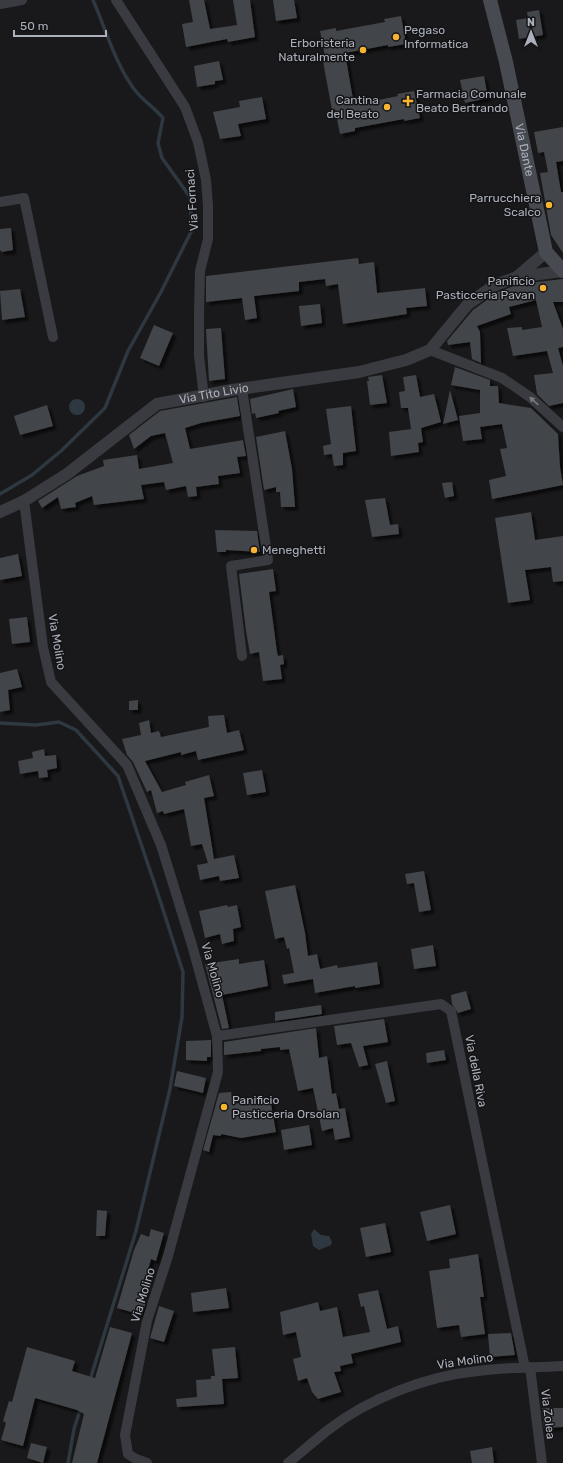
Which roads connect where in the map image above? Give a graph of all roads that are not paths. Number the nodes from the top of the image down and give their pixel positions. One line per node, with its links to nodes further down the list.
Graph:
1 (22, 0): 4 (street)
2 (116, 0): 12 (street, Via Fornaci)
3 (490, 0): 6 (main road, Via Dante)
4 (0, 4)
5 (0, 202): 9 (street)
6 (546, 252): 7 (main road, Via Dante); 8 (street, Via Tito Livio)
7 (563, 271): 8 (street, Via Tito Livio)
8 (517, 277): 10 (street, Via Tito Livio)
9 (53, 337)
10 (430, 350): 11 (street, Via Tito Livio); 13 (street, one-way to 10)
11 (242, 389): 12 (street, Via Tito Livio); 16 (street)
12 (204, 397): 14 (street, Via Tito Livio)
13 (563, 428)
14 (24, 501): 15 (street, Via Tito Livio); 17 (street, Via Molino)
15 (0, 512)
16 (242, 656)
17 (218, 1036): 19 (street, Via della Riva); 20 (street, Via Molino)
18 (563, 1366): 19 (street, Via Molino)
19 (528, 1368): 23 (street, Via Molino); 24 (street, Via Zolea)
20 (128, 1454): 21 (street); 22 (street)
21 (122, 1463)
22 (148, 1463)
23 (288, 1463)
24 (542, 1463)

